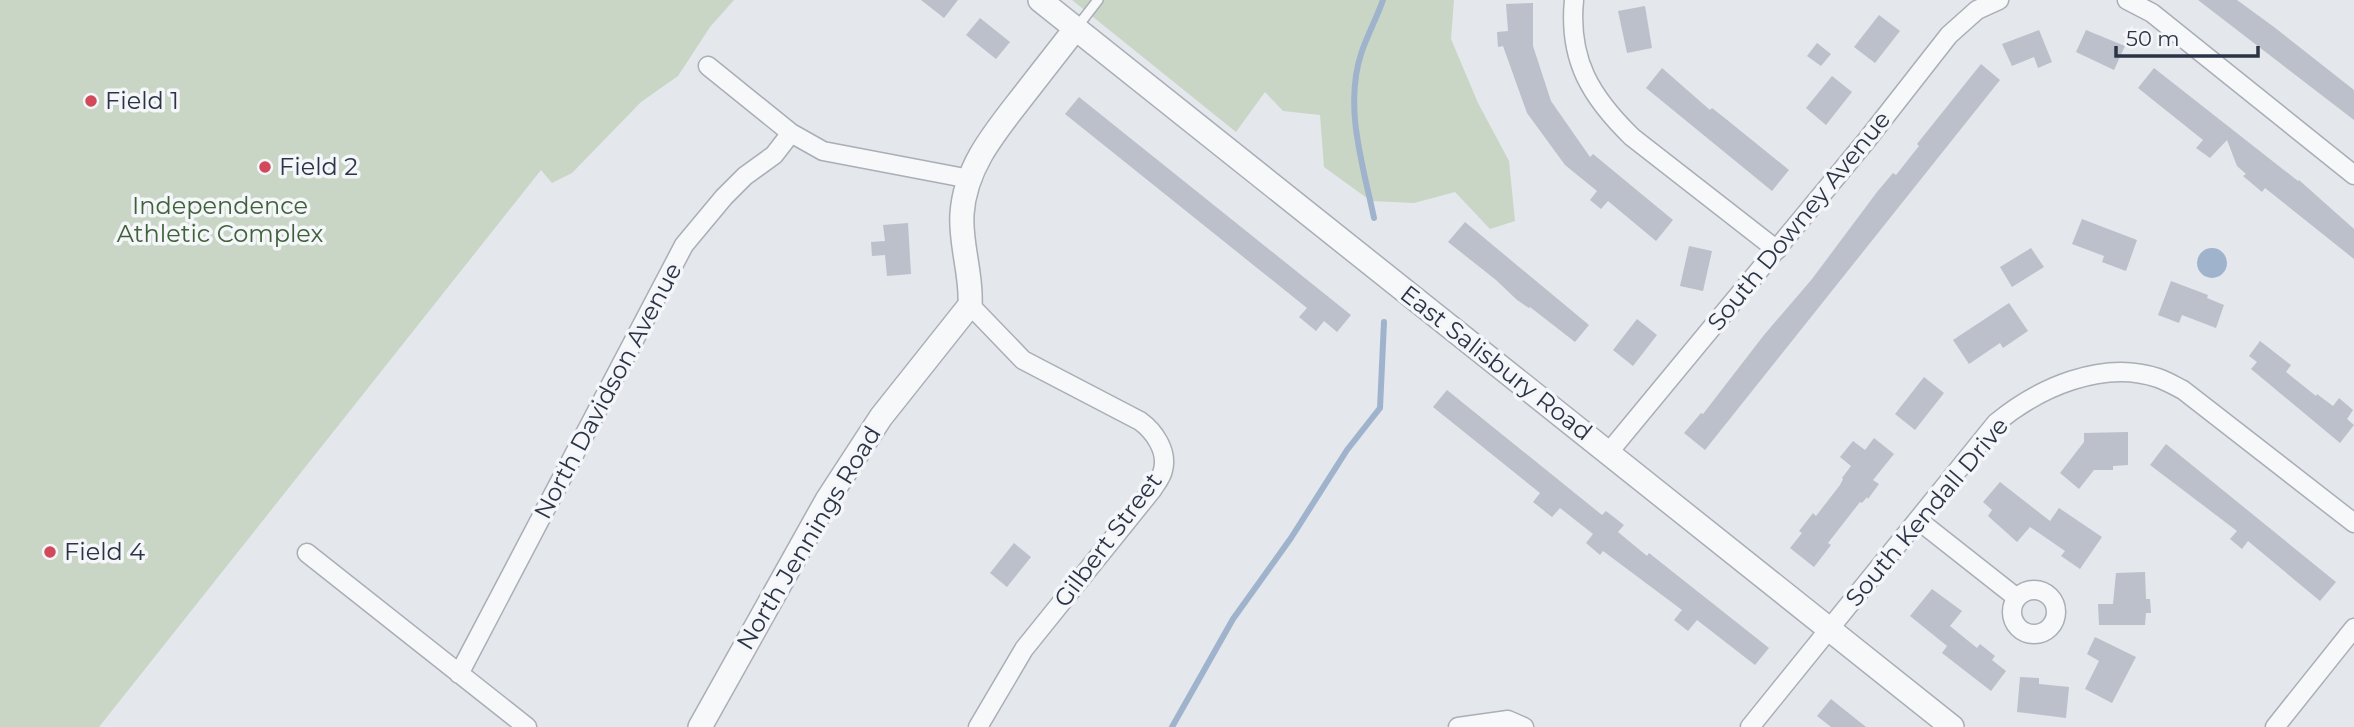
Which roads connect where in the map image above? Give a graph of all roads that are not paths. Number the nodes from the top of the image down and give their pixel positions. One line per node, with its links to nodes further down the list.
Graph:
1 (1040, 0): 6 (street, East Salisbury Road)
2 (1098, 0): 6 (lane)
3 (1574, 0): 11 (street)
4 (1999, 0): 11 (street, South Downey Avenue)
5 (2127, 0): 9 (street)
6 (1076, 28): 10 (street); 13 (street, East Salisbury Road)
7 (708, 66): 8 (street)
8 (791, 133): 10 (street); 20 (street, North Davidson Avenue)
9 (2354, 175)
10 (970, 179): 12 (street)
11 (1777, 250): 13 (street, South Downey Avenue)
12 (970, 305): 22 (street, North Jennings Road); 23 (street, Gilbert Street)
13 (1609, 452): 19 (street, East Salisbury Road)
14 (1918, 520): 15 (street, South Kendall Drive); 17 (street); 19 (street, South Kendall Drive)
15 (2354, 523)
16 (307, 552): 20 (street)
17 (2017, 598)
18 (2354, 628): 28 (street)
19 (1829, 629): 26 (street, South Kendall Drive); 27 (street, East Salisbury Road)
20 (459, 674): 21 (street)
21 (527, 727)
22 (699, 727)
23 (978, 727)
24 (1458, 727): 25 (street)
25 (1524, 727)
26 (1750, 727)
27 (1952, 727)
28 (2275, 727)

